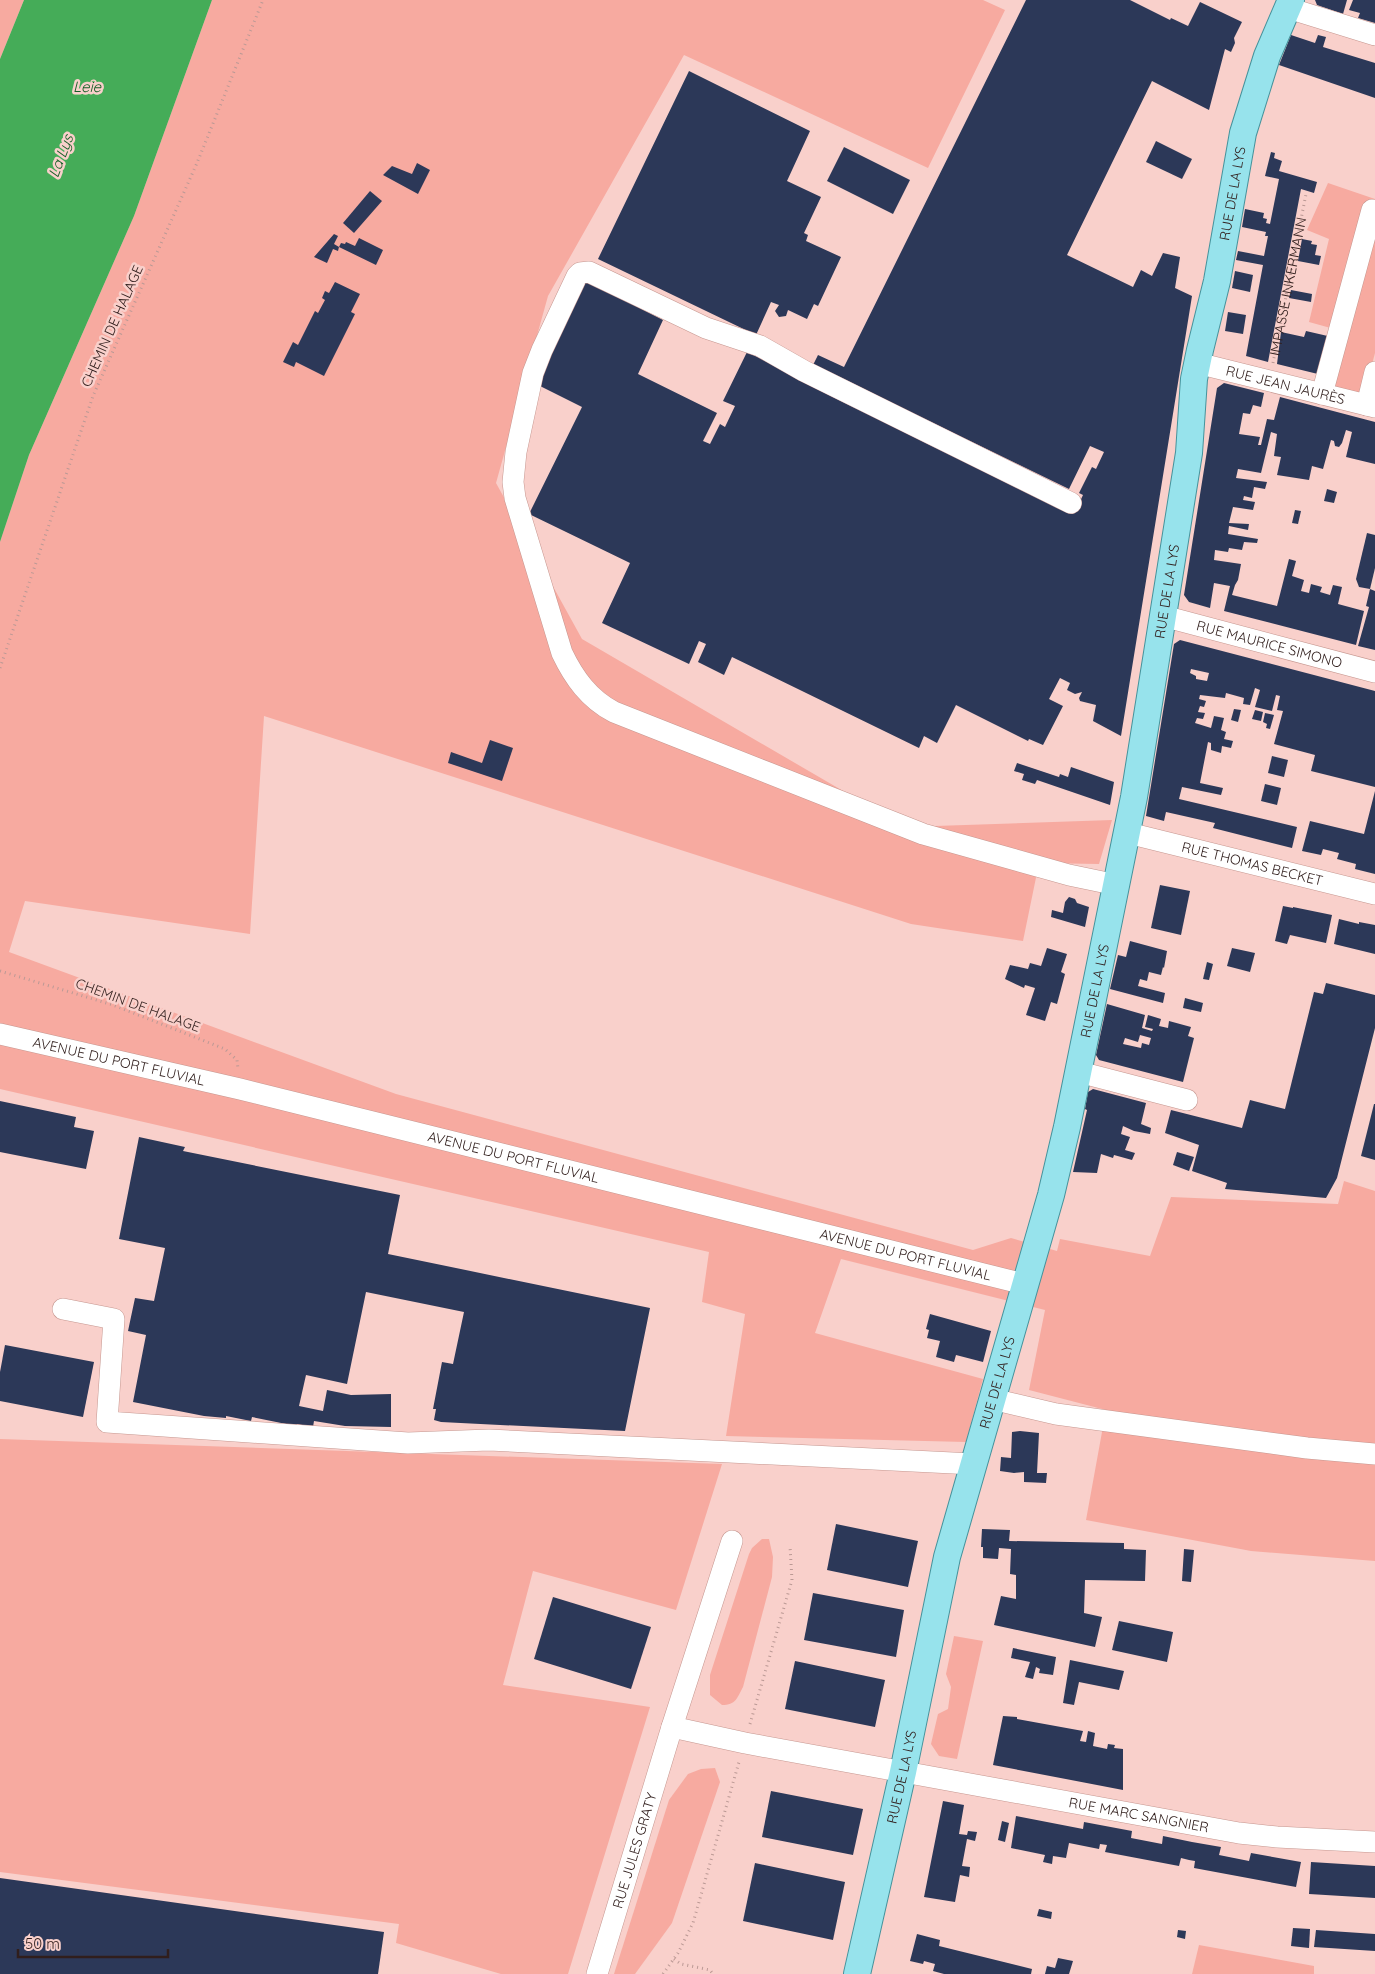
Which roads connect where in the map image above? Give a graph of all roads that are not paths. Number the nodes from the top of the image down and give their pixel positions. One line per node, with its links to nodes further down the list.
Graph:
1 (1289, 4): 2 (street); 4 (main road, RUE DE LA LYS)
2 (1375, 35)
3 (1372, 210): 6 (street)
4 (1197, 363): 6 (street, RUE JEAN JAURÈS); 9 (main road, RUE DE LA LYS)
5 (1375, 372): 7 (street)
6 (1322, 394): 7 (street, RUE JEAN JAURÈS)
7 (1371, 406)
8 (1070, 503): 12 (street)
9 (1163, 616): 10 (street, RUE MAURICE SIMONO); 11 (main road, RUE DE LA LYS)
10 (1375, 672)
11 (1128, 833): 12 (main road, RUE DE LA LYS); 13 (street, RUE THOMAS BECKET)
12 (1117, 886): 15 (main road, RUE DE LA LYS)
13 (1375, 894)
14 (0, 1034): 17 (street, AVENUE DU PORT FLUVIAL)
15 (1079, 1072): 16 (street); 17 (main road, RUE DE LA LYS)
16 (1187, 1100)
17 (1024, 1284): 19 (main road, RUE DE LA LYS)
18 (63, 1309): 21 (street)
19 (992, 1399): 20 (street); 21 (main road, RUE DE LA LYS)
20 (1375, 1454)
21 (973, 1464): 24 (main road, RUE DE LA LYS)
22 (732, 1541): 23 (street, RUE JULES GRATY)
23 (672, 1727): 24 (street); 26 (street, RUE JULES GRATY)
24 (903, 1772): 25 (street, RUE MARC SANGNIER); 27 (main road, RUE DE LA LYS)
25 (1375, 1842)
26 (598, 1974)
27 (857, 1974)

